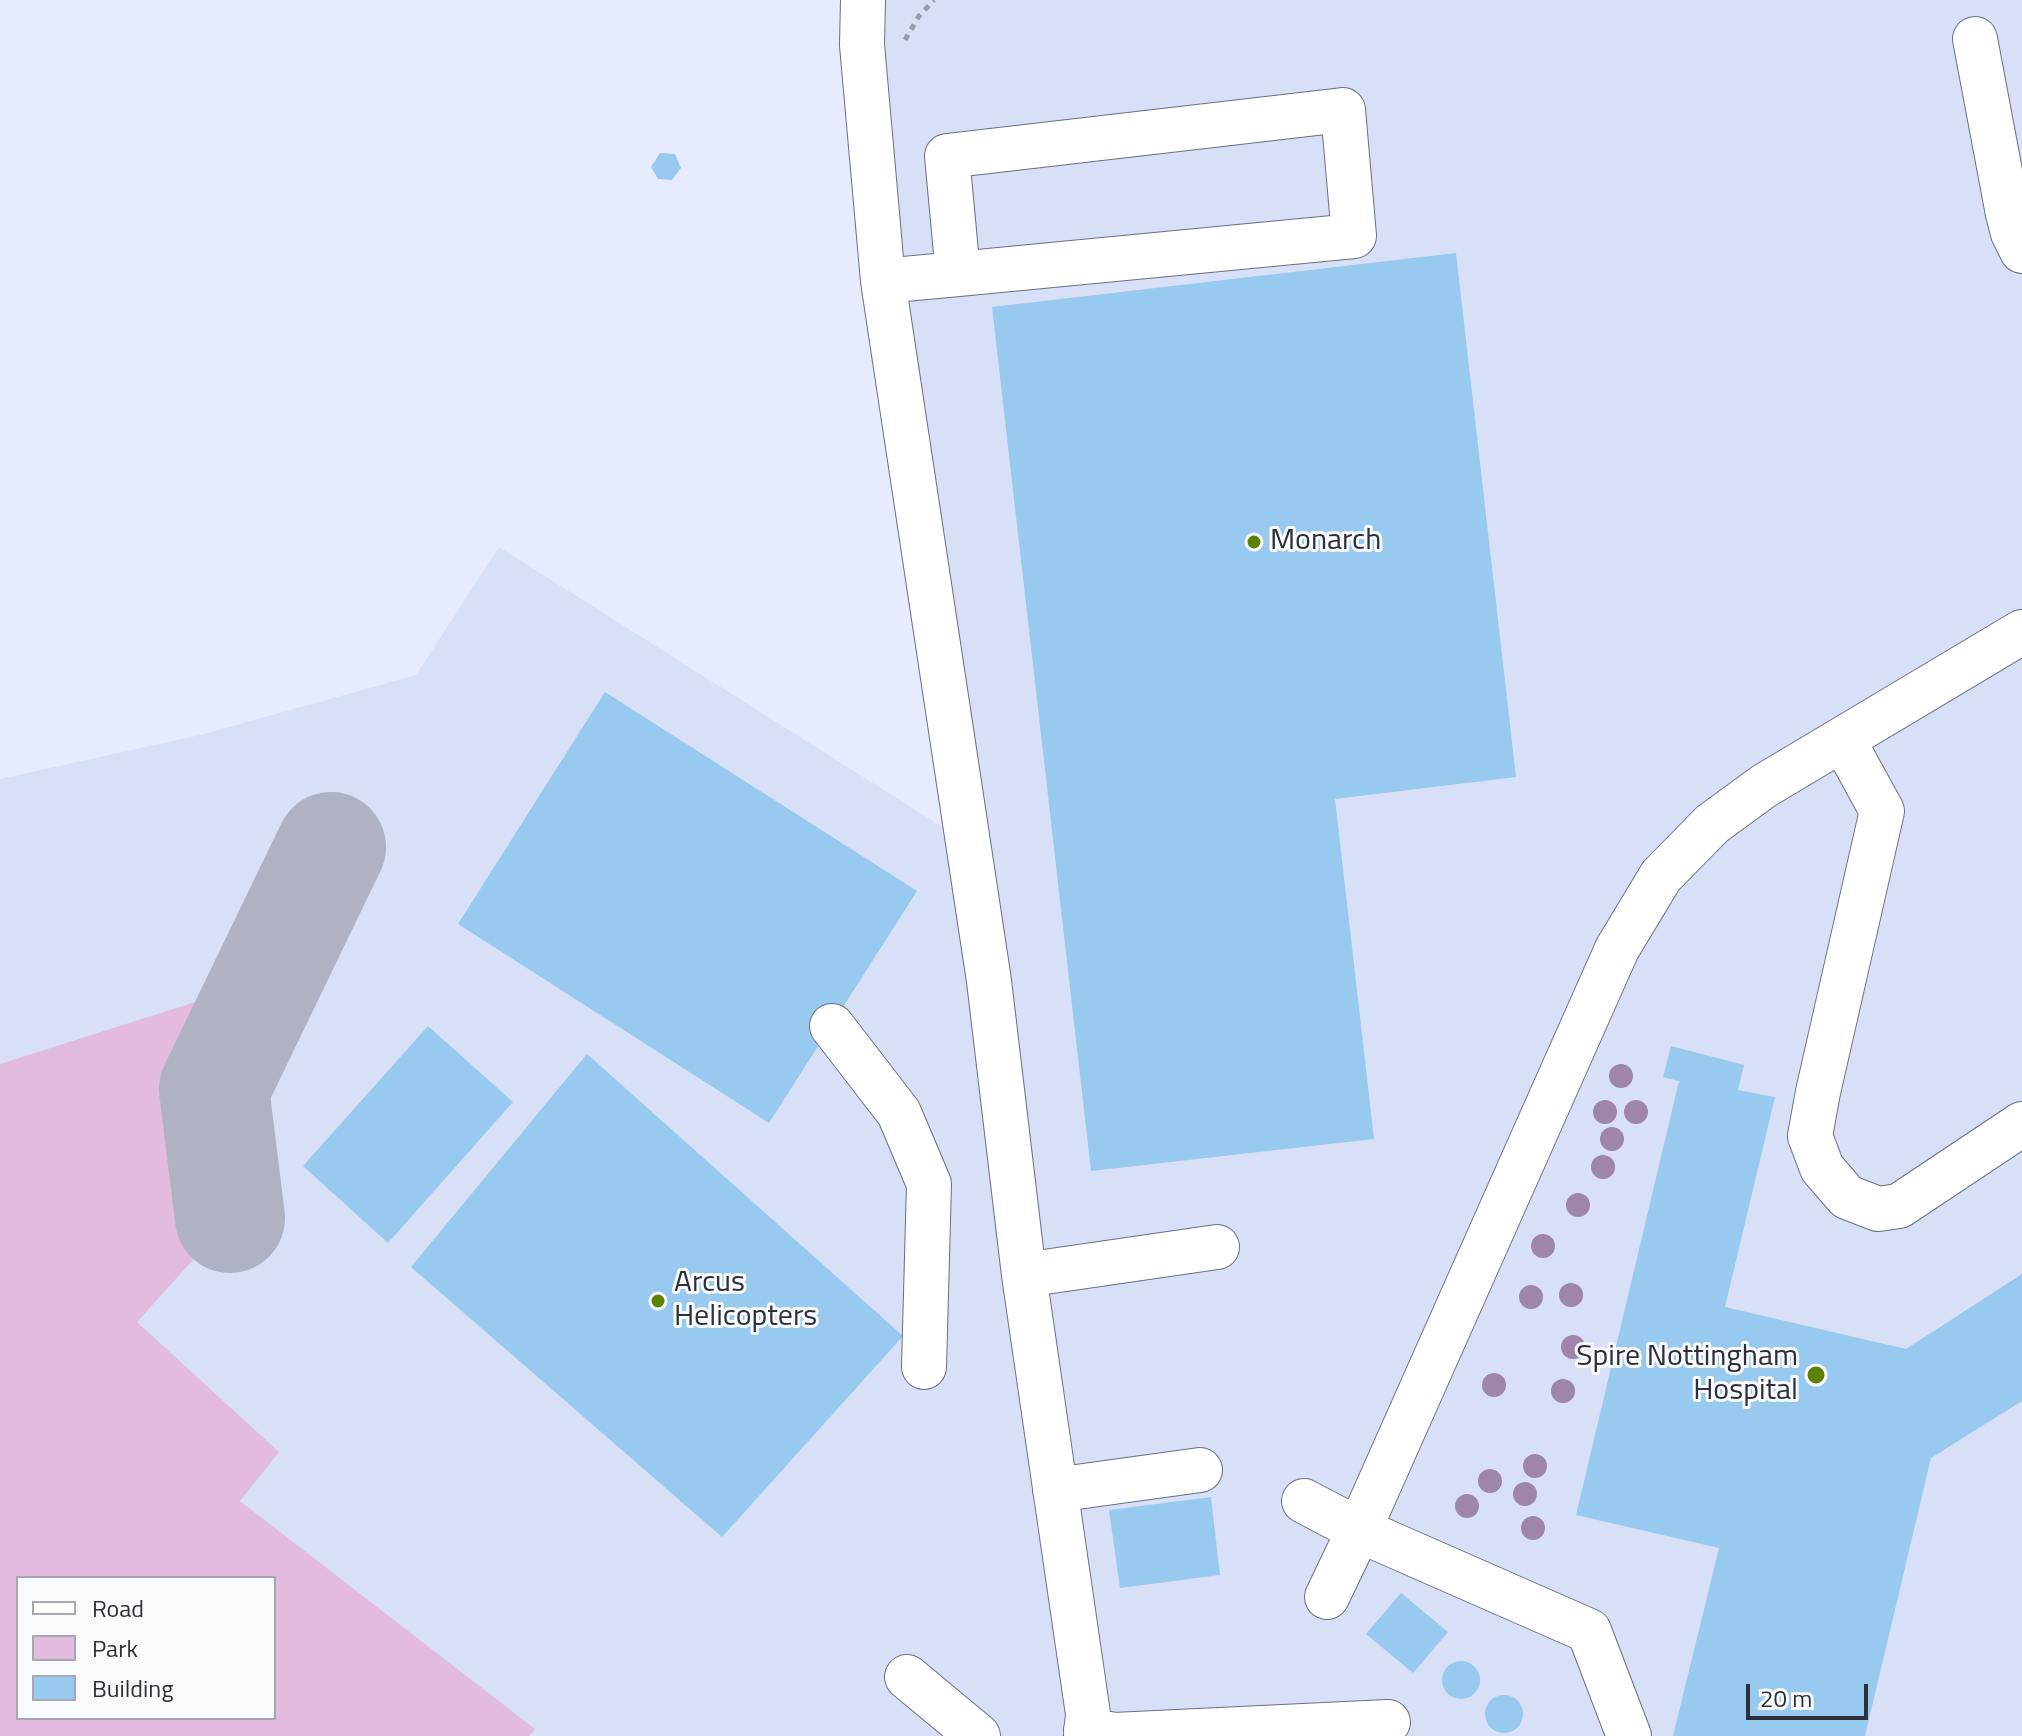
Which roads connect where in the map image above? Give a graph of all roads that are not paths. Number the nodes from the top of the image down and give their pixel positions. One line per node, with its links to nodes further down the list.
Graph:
1 (863, 0): 5 (lane)
2 (1975, 39): 3 (lane)
3 (2022, 251)
4 (958, 274): 4 (lane); 5 (lane)
5 (883, 281): 11 (lane)
6 (2022, 632): 7 (lane)
7 (1843, 740): 9 (lane); 16 (lane)
8 (832, 1026): 12 (lane)
9 (2022, 1124)
10 (1217, 1247): 11 (lane)
11 (1024, 1275): 14 (lane)
12 (924, 1367)
13 (1200, 1470): 14 (lane)
14 (1055, 1490): 20 (lane)
15 (1304, 1501): 16 (lane)
16 (1359, 1530): 17 (lane); 22 (lane)
17 (1327, 1597)
18 (907, 1677): 21 (lane)
19 (1388, 1722): 20 (lane)
20 (1086, 1733)
21 (978, 1736)
22 (1629, 1736)

